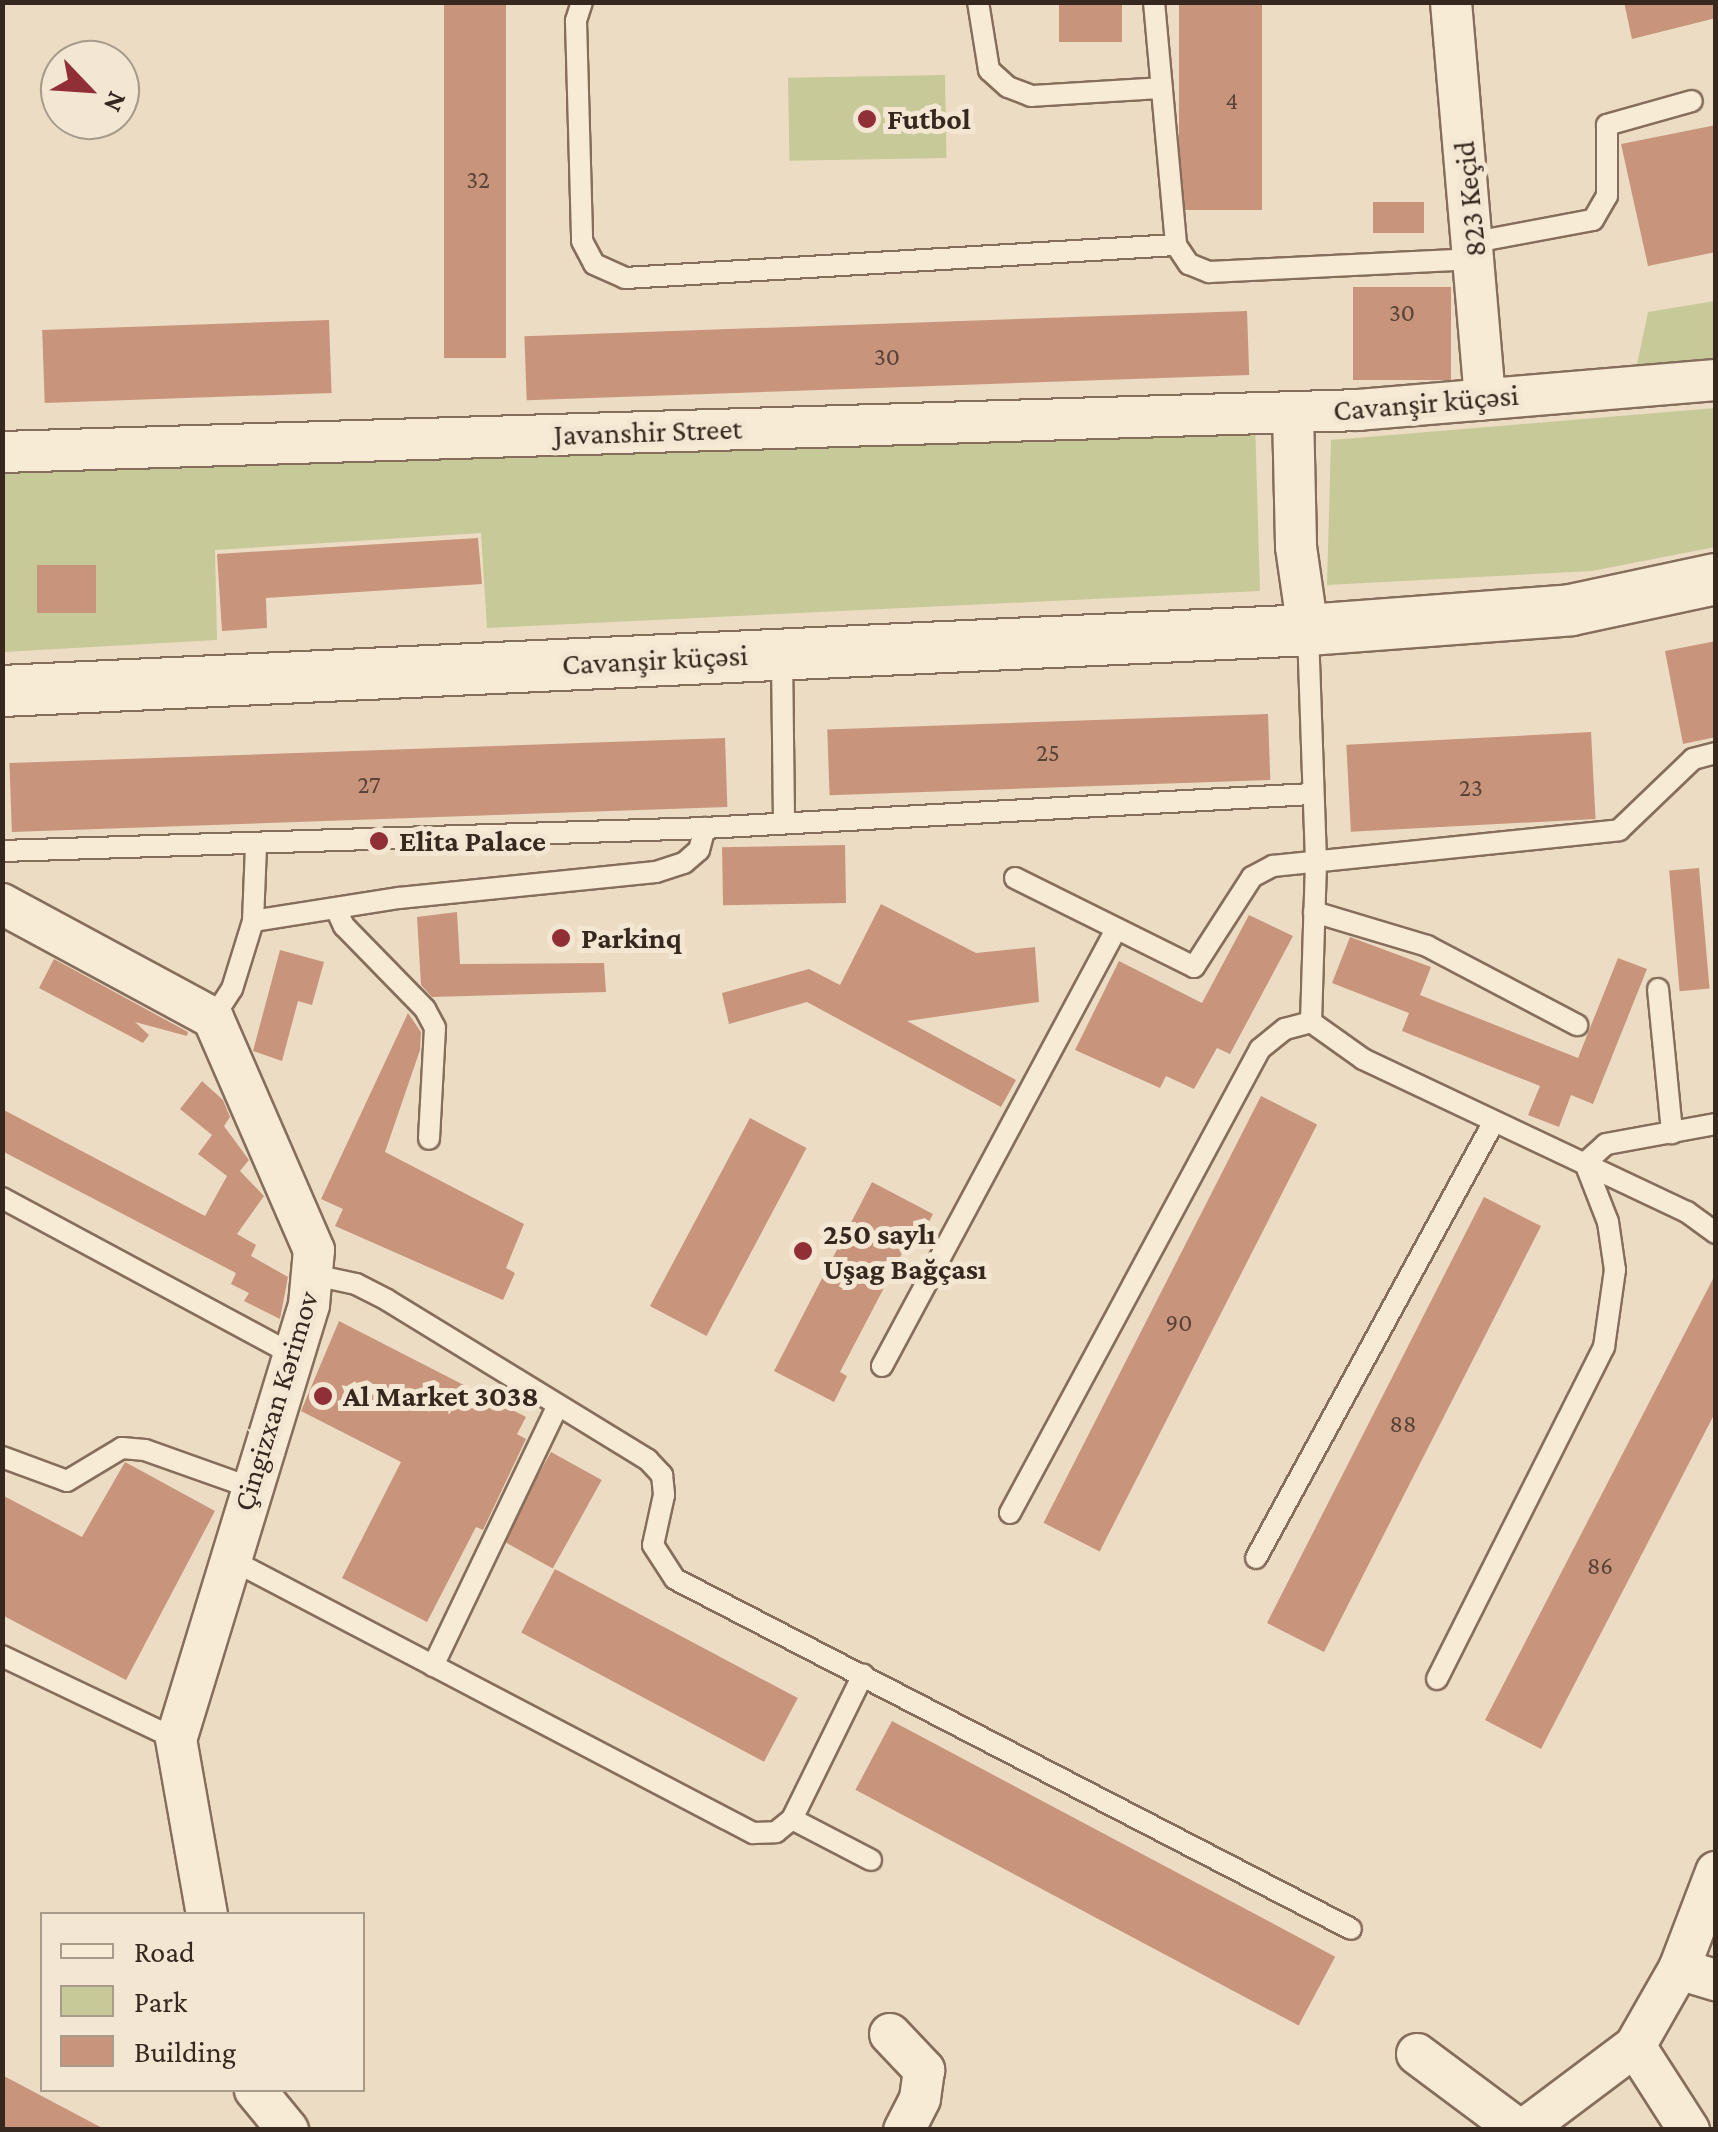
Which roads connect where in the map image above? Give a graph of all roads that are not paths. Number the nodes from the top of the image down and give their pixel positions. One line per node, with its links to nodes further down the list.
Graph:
1 (582, 2): 7 (lane)
2 (978, 2): 5 (lane)
3 (1154, 2): 5 (lane)
4 (1451, 2): 8 (street, 823 Keçid)
5 (1162, 88): 7 (lane)
6 (1692, 101): 8 (lane)
7 (1176, 245): 8 (lane)
8 (1476, 250): 10 (street, 823 Keçid)
9 (1716, 380): 10 (street, Cavanşir küçəsi)
10 (1485, 396): 11 (street, Cavanşir küçəsi)
11 (1293, 412): 12 (street, Javanshir Street); 14 (street, Cavanşir küçəsi)
12 (2, 452)
13 (1716, 579): 14 (street, Cavanşir küçəsi)
14 (1308, 630): 15 (street, Cavanşir küçəsi); 18 (lane)
15 (782, 654): 16 (street, Cavanşir küçəsi); 19 (lane)
16 (2, 692)
17 (1716, 753): 23 (lane)
18 (1311, 794): 19 (lane); 23 (lane)
19 (784, 822): 20 (lane)
20 (705, 828): 21 (lane); 26 (lane)
21 (256, 845): 22 (lane); 28 (lane)
22 (2, 850)
23 (1316, 861): 27 (lane); 29 (lane)
24 (1015, 878): 29 (lane)
25 (2, 904): 31 (street)
26 (336, 909): 28 (lane); 37 (lane)
27 (1314, 912): 32 (lane); 33 (lane)
28 (253, 921): 31 (lane)
29 (1115, 932): 43 (lane)
30 (1658, 990): 36 (lane)
31 (214, 1018): 41 (street, Çingizxan Kərimov)
32 (1311, 1022): 34 (lane); 47 (lane)
33 (1577, 1025)
34 (1493, 1124): 38 (lane); 49 (lane)
35 (1716, 1124): 36 (lane)
36 (1672, 1133): 38 (lane)
37 (429, 1139)
38 (1585, 1162): 40 (lane); 53 (lane)
39 (2, 1198): 42 (lane)
40 (1716, 1233)
41 (314, 1275): 42 (street, Çingizxan Kərimov); 44 (lane)
42 (294, 1355): 46 (street, Çingizxan Kərimov)
43 (882, 1366)
44 (557, 1407): 51 (lane); 52 (lane)
45 (2, 1457): 46 (lane)
46 (249, 1488): 48 (street, Çingizxan Kərimov)
47 (1010, 1513)
48 (228, 1558): 51 (lane); 54 (street, Çingizxan Kərimov)
49 (1256, 1558)
50 (2, 1656): 54 (lane)
51 (434, 1666): 55 (lane)
52 (863, 1676): 55 (lane); 59 (lane)
53 (1437, 1679)
54 (176, 1740): 58 (street, Çingizxan Kərimov)
55 (792, 1818): 56 (lane)
56 (871, 1860)
57 (1716, 1872): 60 (street)
58 (207, 1912)
59 (1351, 1929)
60 (1697, 1974): 62 (street)
61 (890, 2034): 66 (street)
62 (1635, 2046): 67 (street); 68 (street)
63 (1417, 2054): 67 (street)
64 (257, 2092): 65 (street)
65 (288, 2130)
66 (904, 2130)
67 (1521, 2130)
68 (1690, 2130)

